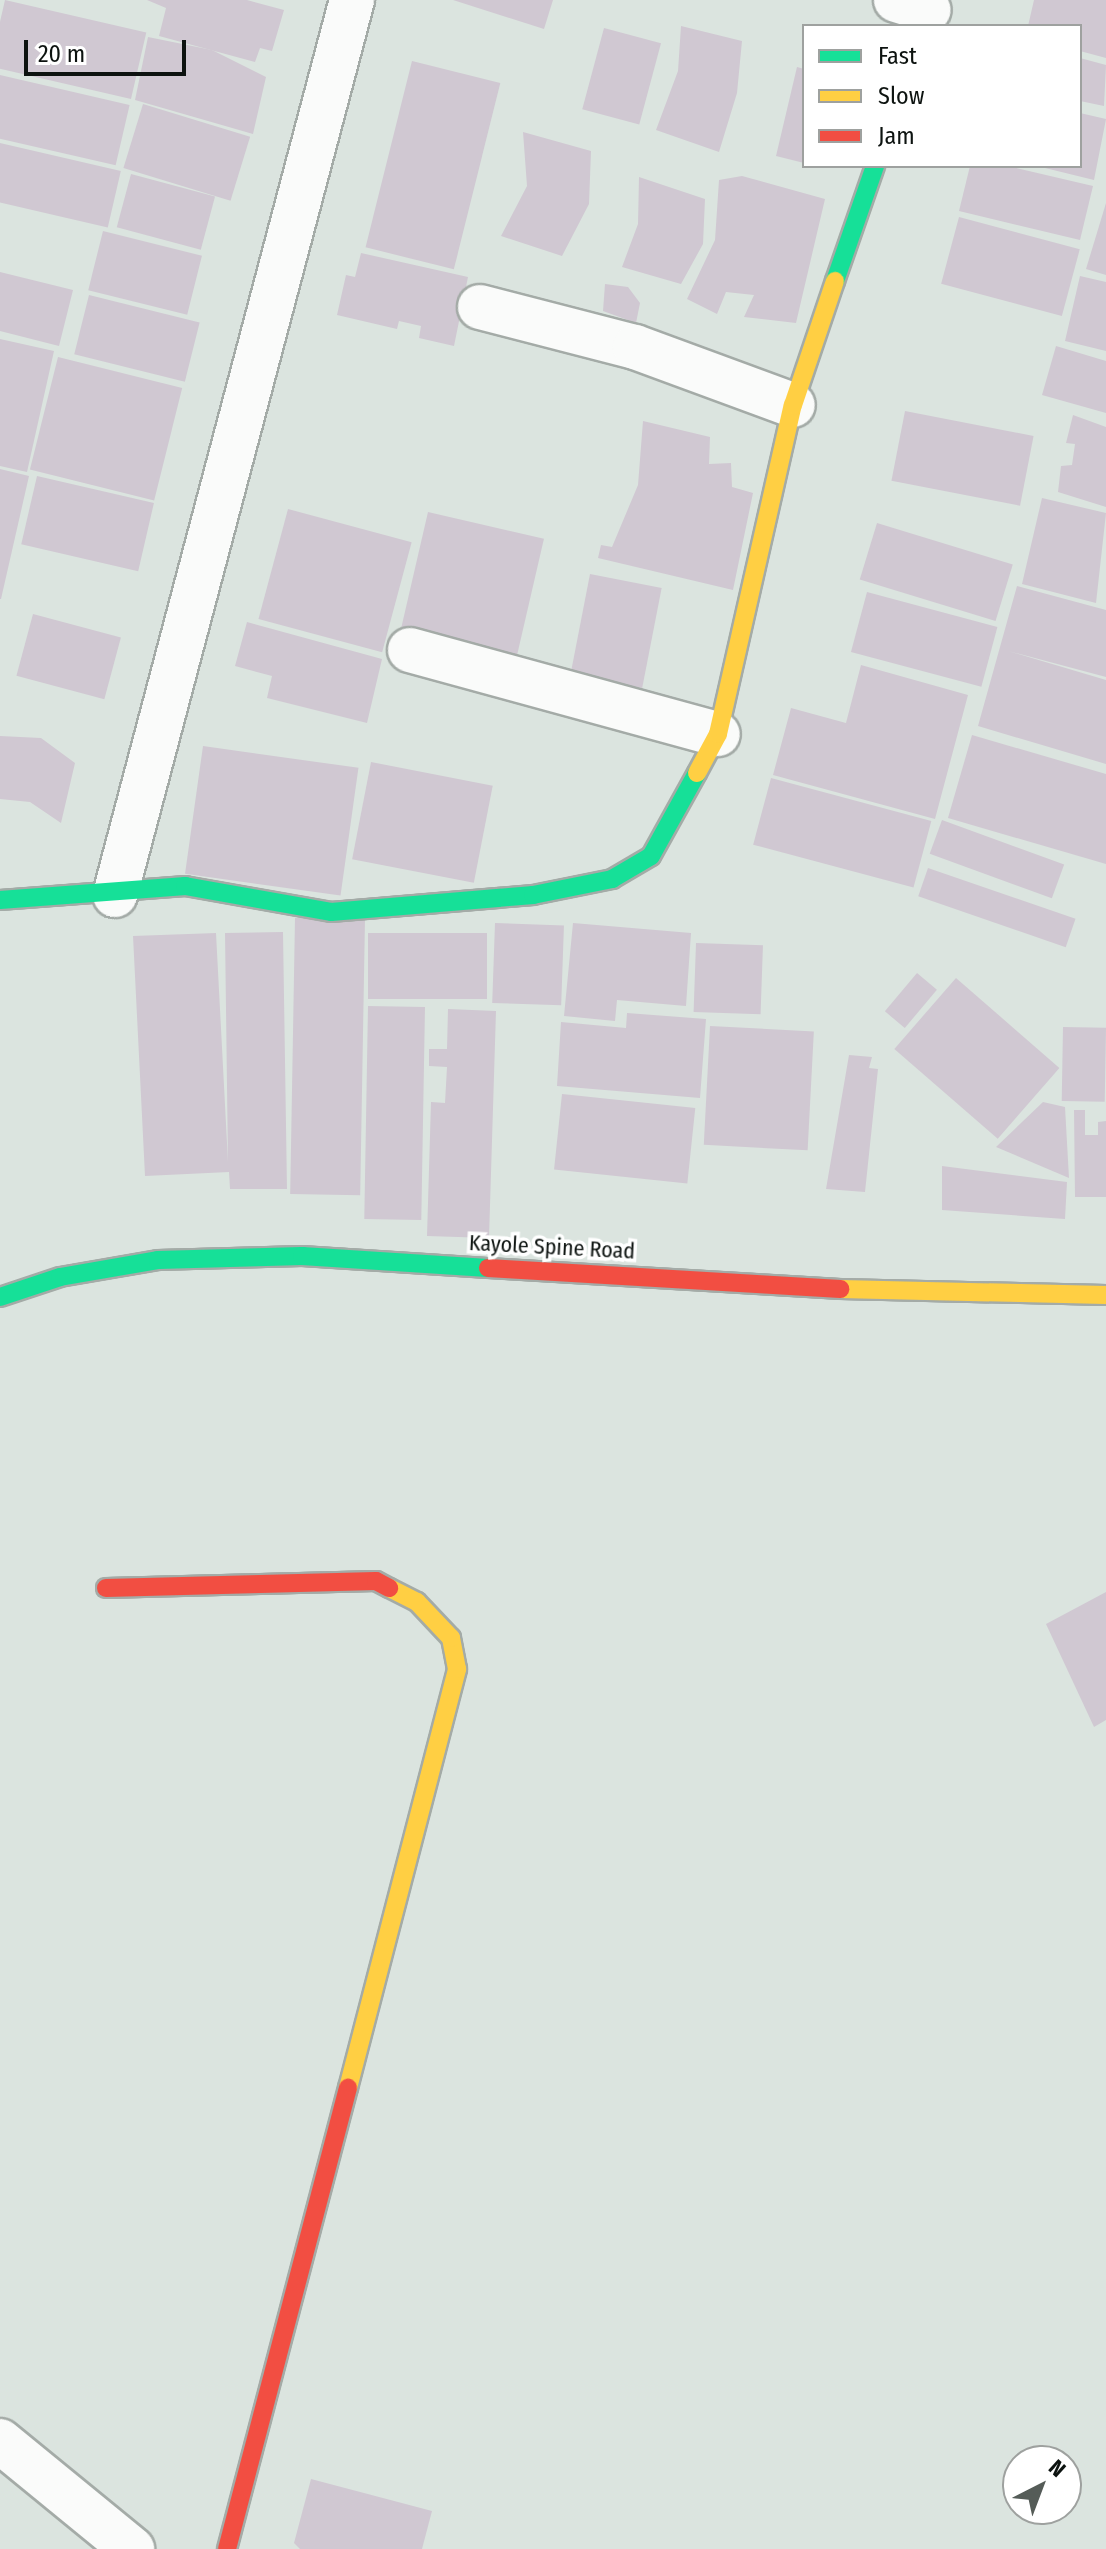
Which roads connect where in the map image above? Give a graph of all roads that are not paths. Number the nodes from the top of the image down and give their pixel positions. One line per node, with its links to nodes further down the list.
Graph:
1 (352, 0): 7 (street)
2 (874, 168): 4 (street)
3 (480, 307): 4 (street)
4 (793, 405): 6 (street)
5 (410, 650): 6 (street)
6 (718, 734): 7 (street)
7 (115, 895): 8 (street)
8 (0, 900)
9 (1106, 1295): 10 (street, Kayole Spine Road)
10 (0, 1297)
11 (106, 1588): 14 (street)
12 (0, 2441): 13 (street)
13 (132, 2549)
14 (227, 2549)

